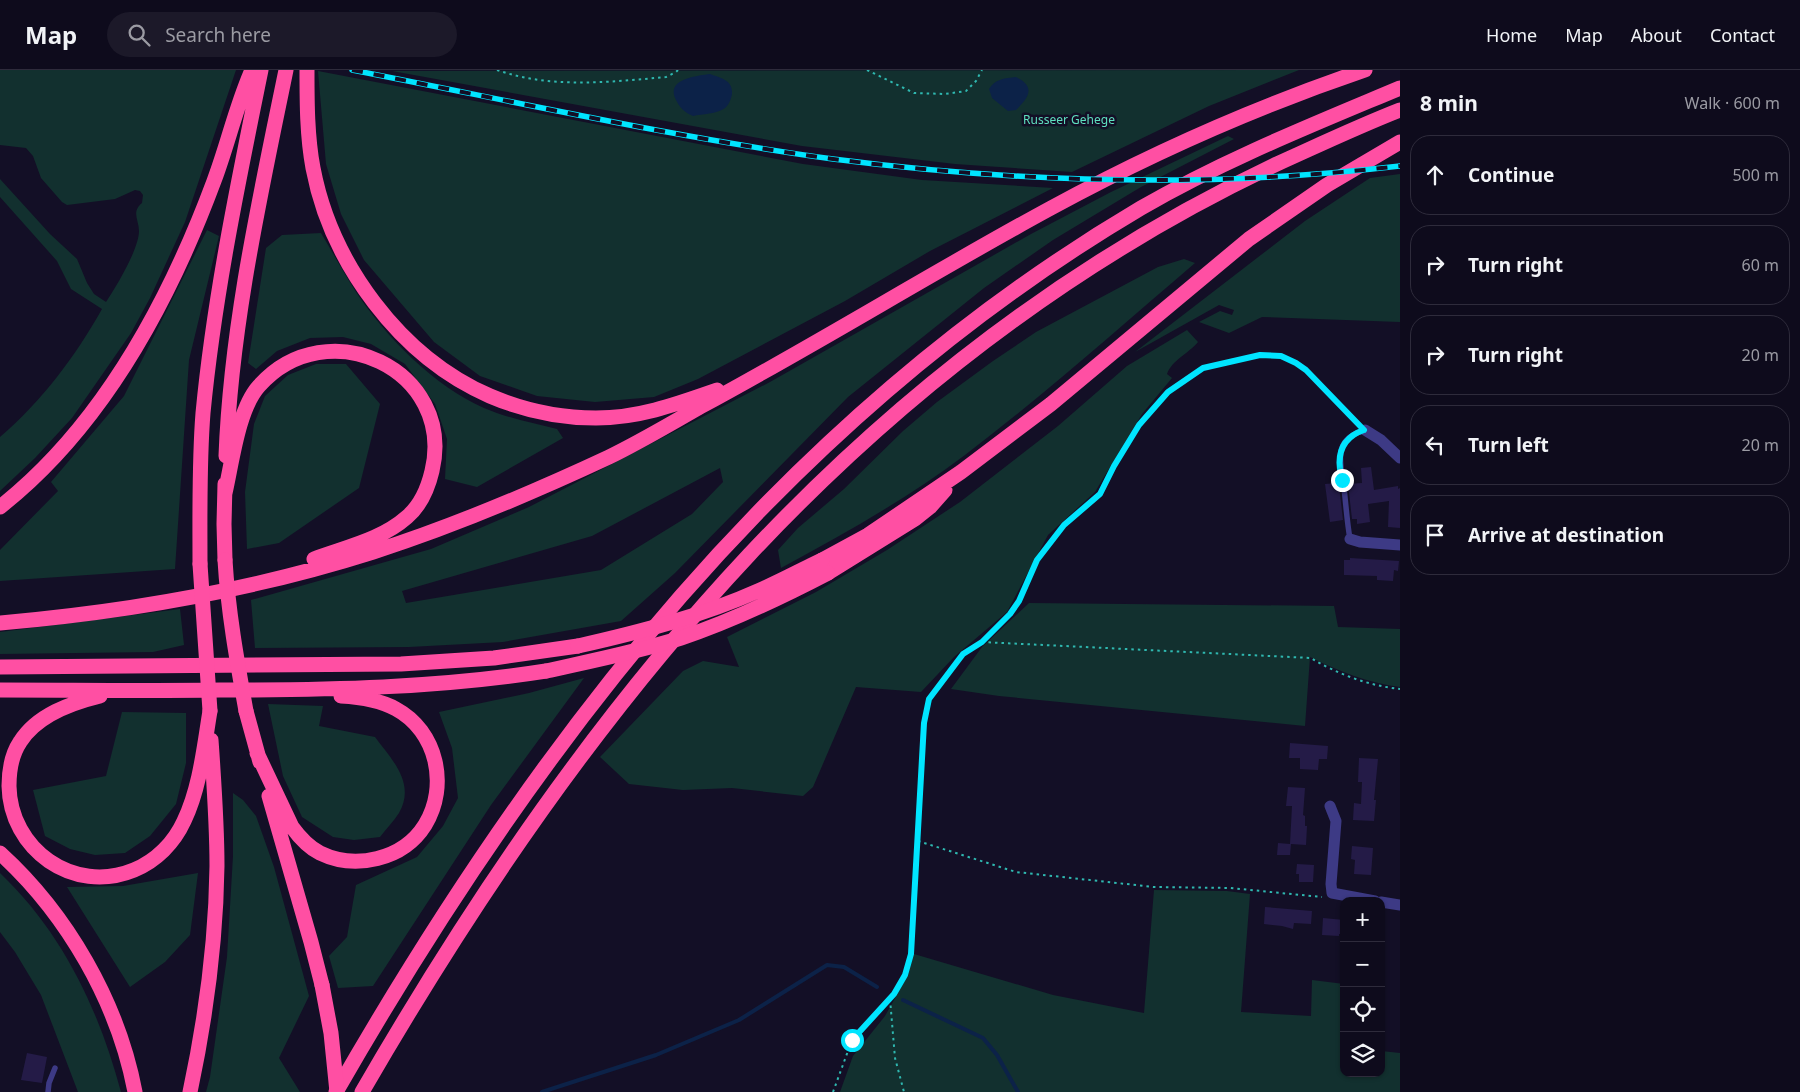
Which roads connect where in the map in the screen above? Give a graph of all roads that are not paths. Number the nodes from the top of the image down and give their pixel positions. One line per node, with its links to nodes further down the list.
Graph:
1 (252, 70): 13 (highway)
2 (261, 70): 23 (highway, bridge)
3 (286, 70): 12 (highway)
4 (1365, 70): 9 (highway)
5 (307, 71): 9 (highway)
6 (1400, 88): 34 (highway)
7 (1400, 110): 35 (highway)
8 (1400, 142): 16 (highway)
9 (761, 374): 17 (highway)
10 (1364, 430): 11 (street); 14 (lane)
11 (1400, 458)
12 (225, 493): 17 (highway); 24 (highway, bridge)
13 (0, 507)
14 (1350, 539): 15 (street)
15 (1400, 545)
16 (825, 567): 19 (highway, bridge); 21 (highway, bridge)
17 (247, 586): 18 (highway)
18 (0, 623)
19 (0, 667)
20 (0, 690): 22 (highway)
21 (287, 690): 22 (highway); 24 (highway)
22 (130, 691): 23 (highway)
23 (210, 711): 33 (highway)
24 (257, 753): 34 (highway, bridge)
25 (1330, 806): 27 (street)
26 (0, 853): 32 (highway)
27 (1354, 897)
28 (1385, 903): 29 (street)
29 (1400, 905)
30 (55, 1068): 31 (lane)
31 (48, 1092)
32 (135, 1092)
33 (190, 1092)
34 (336, 1092)
35 (362, 1092)

